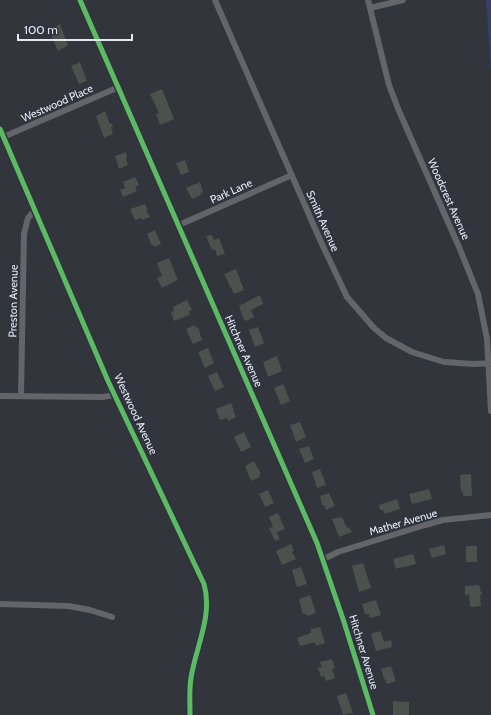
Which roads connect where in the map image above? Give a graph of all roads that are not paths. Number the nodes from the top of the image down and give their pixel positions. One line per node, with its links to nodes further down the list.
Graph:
1 (80, 0): 6 (street, Hitchner Avenue)
2 (215, 0): 9 (street, Smith Avenue)
3 (368, 0): 5 (street, Woodcrest Avenue)
4 (404, 0): 5 (street)
5 (370, 8): 12 (street, Woodcrest Avenue)
6 (119, 87): 8 (street, Westwood Place); 11 (street, Hitchner Avenue)
7 (0, 129): 8 (street, Westwood Avenue)
8 (3, 137): 10 (street, Westwood Avenue)
9 (292, 175): 11 (street, Park Lane); 12 (street, Smith Avenue)
10 (35, 210): 13 (street, Westwood Avenue); 15 (street, Preston Avenue)
11 (178, 225): 18 (street, Hitchner Avenue)
12 (490, 363): 16 (street, Woodcrest Avenue)
13 (115, 395): 15 (street); 21 (street, Westwood Avenue)
14 (0, 396): 15 (street)
15 (21, 396)
16 (491, 410)
17 (491, 515): 18 (street, Mather Avenue)
18 (324, 559): 22 (street, Hitchner Avenue)
19 (0, 604): 20 (street)
20 (112, 617)
21 (190, 715)
22 (373, 715)

